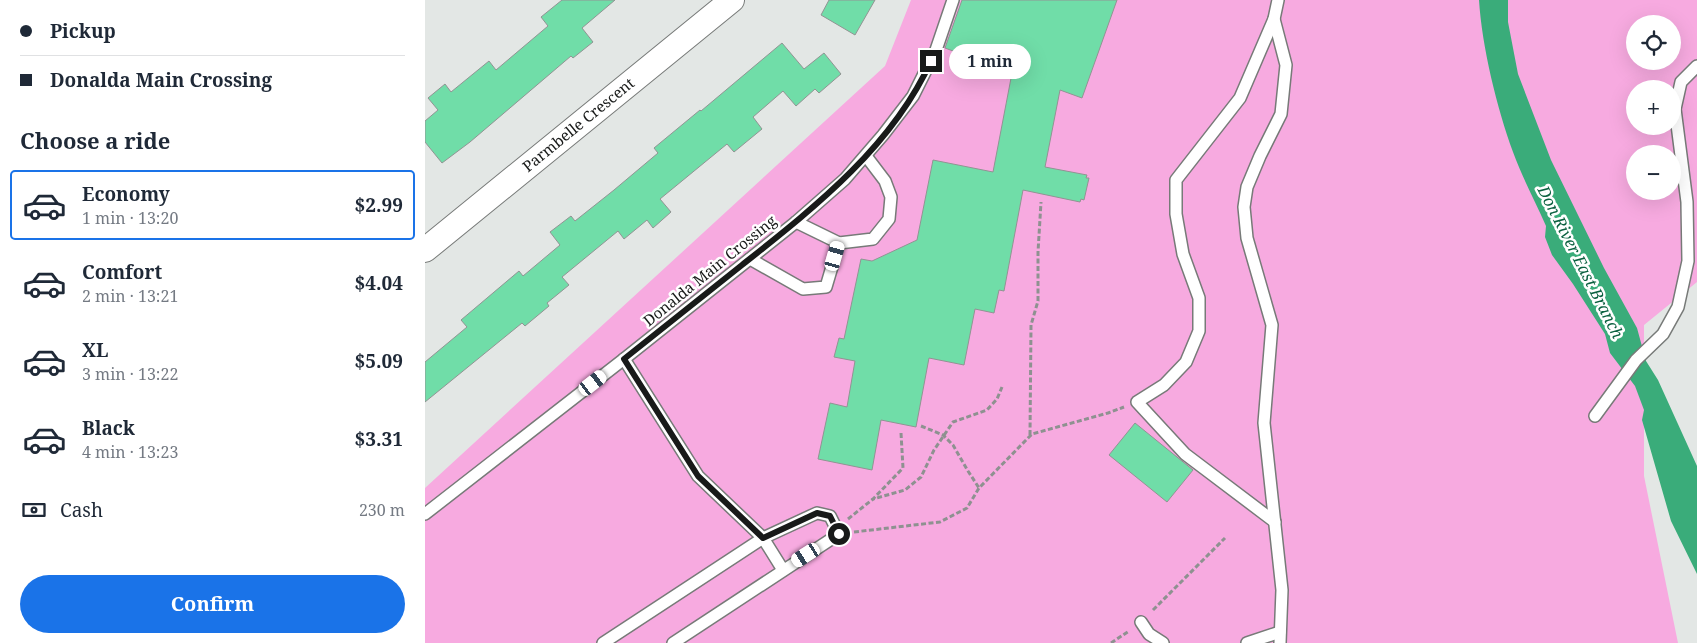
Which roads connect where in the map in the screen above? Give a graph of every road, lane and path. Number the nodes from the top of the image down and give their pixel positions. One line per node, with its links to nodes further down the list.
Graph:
1 (732, 0): 10 (street, Parmbelle Crescent)
2 (953, 0): 6 (lane, Donalda Main Crossing)
3 (1278, 0): 4 (lane)
4 (1274, 19): 14 (lane); 23 (lane)
5 (1697, 66): 15 (lane)
6 (865, 156): 8 (lane, Donalda Main Crossing); 9 (lane)
7 (1041, 202): 19 (path)
8 (796, 222): 9 (lane); 11 (lane, Donalda Main Crossing)
9 (839, 243): 11 (lane)
10 (425, 250)
11 (750, 259): 12 (lane, Donalda Main Crossing)
12 (624, 359): 22 (lane, Donalda Main Crossing); 25 (lane)
13 (1002, 387): 18 (path)
14 (1137, 402): 19 (path); 23 (lane)
15 (1595, 416)
16 (921, 426): 18 (path)
17 (901, 433): 21 (path)
18 (943, 435): 20 (path); 21 (path)
19 (1030, 436): 20 (path)
20 (979, 488): 24 (path)
21 (873, 500): 24 (path)
22 (425, 514)
23 (1275, 522): 29 (lane)
24 (837, 531): 25 (lane); 27 (lane)
25 (763, 538): 27 (lane); 30 (lane)
26 (1225, 538): 28 (path)
27 (783, 570): 31 (lane)
28 (1141, 622): 32 (path); 33 (lane)
29 (1280, 638): 34 (lane)
30 (603, 643)
31 (673, 643)
32 (1111, 643)
33 (1163, 643)
34 (1247, 643)

